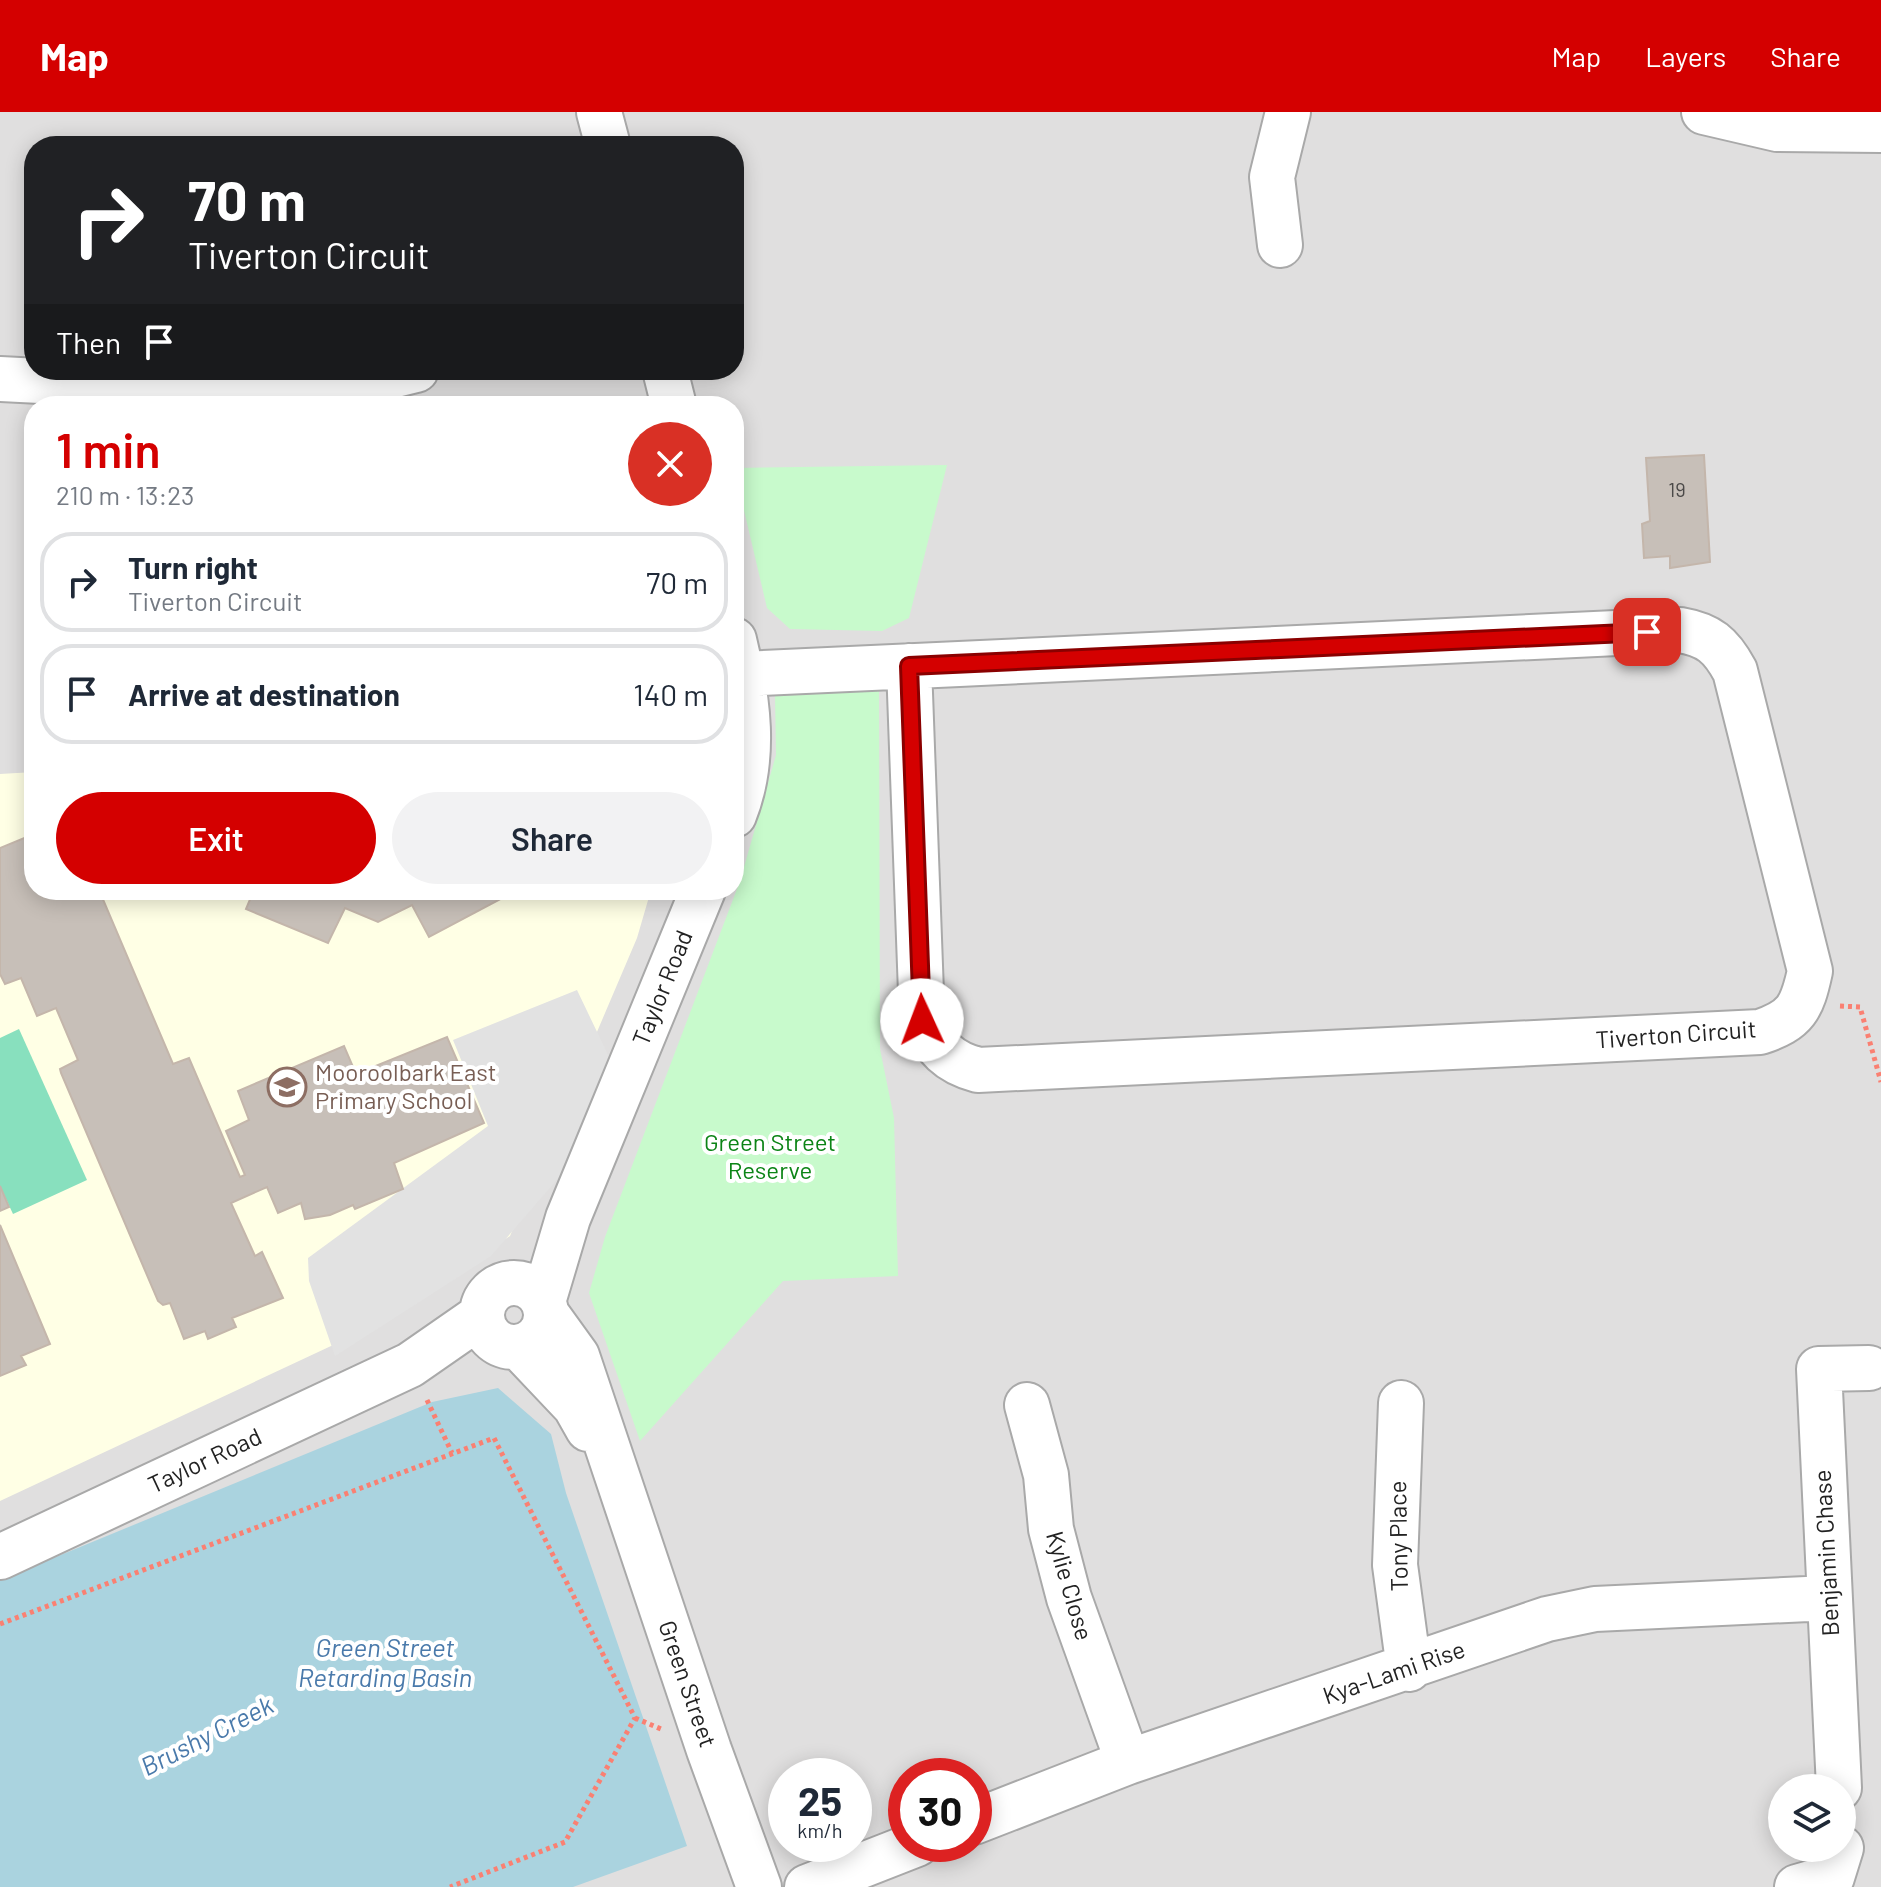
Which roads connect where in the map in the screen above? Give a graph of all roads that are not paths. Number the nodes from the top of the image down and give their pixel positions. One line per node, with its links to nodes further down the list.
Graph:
1 (599, 112): 5 (street)
2 (1288, 112): 6 (street)
3 (1704, 112): 4 (street)
4 (1881, 130)
5 (605, 136)
6 (1280, 245)
7 (0, 379): 8 (street)
8 (375, 380)
9 (744, 657): 10 (street)
10 (909, 666): 10 (street, Tiverton Circuit)
11 (744, 696): 12 (street)
12 (744, 781)
13 (699, 900): 14 (street, Taylor Road)
14 (517, 1318): 18 (street, Taylor Road); 26 (street, Green Street)
15 (1869, 1368): 19 (street, Benjamin Chase)
16 (1401, 1403): 20 (street, Tony Place)
17 (1027, 1405): 21 (street, Kylie Close)
18 (0, 1557)
19 (1829, 1598): 20 (street, Kya-Lami Rise); 22 (street, Benjamin Chase)
20 (1409, 1669): 21 (street, Kya-Lami Rise)
21 (1128, 1762): 23 (street, Kya-Lami Rise)
22 (1838, 1774)
23 (992, 1815)
24 (888, 1855): 27 (street)
25 (1837, 1862): 28 (street)
26 (759, 1887)
27 (807, 1887)
28 (1797, 1887)

